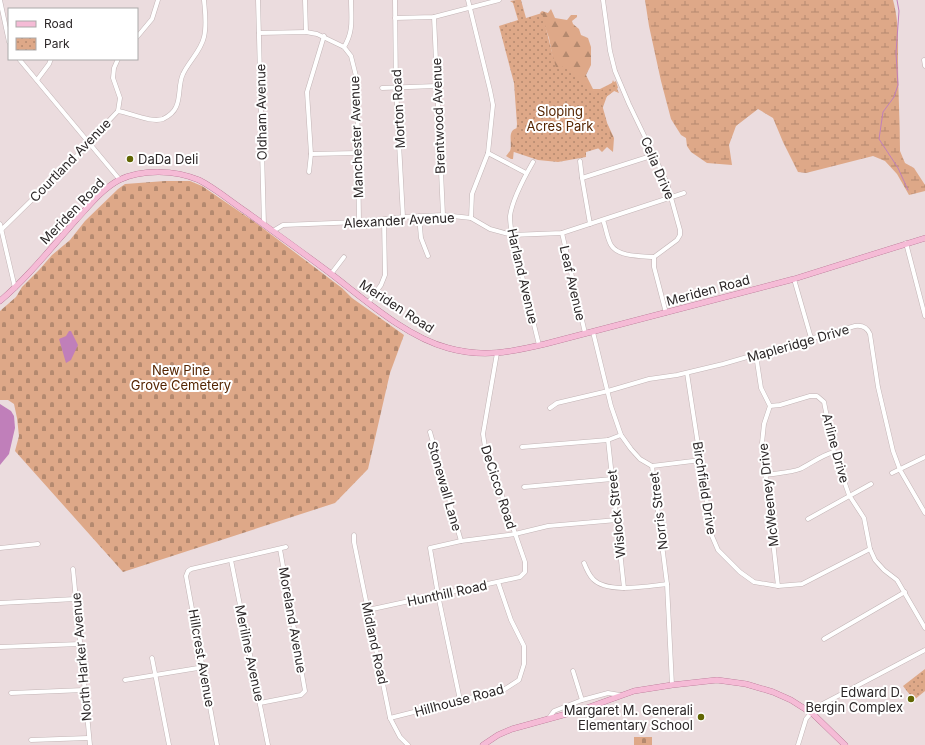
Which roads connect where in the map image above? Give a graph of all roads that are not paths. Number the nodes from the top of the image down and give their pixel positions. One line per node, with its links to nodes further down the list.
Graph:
1 (0, 0): 18 (street)
2 (158, 0): 16 (street)
3 (204, 0): 29 (street)
4 (258, 0): 15 (street, Oldham Avenue)
5 (304, 0): 14 (street)
6 (351, 0): 19 (street)
7 (395, 0): 13 (street, Morton Road)
8 (468, 0): 11 (street)
9 (499, 0): 11 (street)
10 (602, 0): 34 (street, Celia Drive)
11 (470, 8): 12 (street); 32 (street)
12 (434, 17): 13 (street); 26 (street, Brentwood Avenue)
13 (395, 18): 28 (street, Morton Road)
14 (306, 32): 15 (street); 17 (street)
15 (259, 33): 52 (street, Oldham Avenue)
16 (138, 36)
17 (324, 36): 19 (street); 33 (street)
18 (8, 37)
19 (344, 47): 31 (street, Manchester Avenue)
20 (20, 60): 25 (street)
21 (51, 60): 25 (street)
22 (118, 60): 29 (street, Courtland Avenue)
23 (924, 60): 24 (street)
24 (925, 66)
25 (37, 80): 30 (street)
26 (436, 86): 28 (street); 43 (street, Brentwood Avenue)
27 (382, 88): 28 (street)
28 (396, 88): 45 (street, Morton Road)
29 (118, 111): 30 (street, Courtland Avenue)
30 (90, 143): 40 (street); 53 (street, Courtland Avenue)
31 (357, 153): 33 (street); 49 (street, Manchester Avenue)
32 (488, 153): 38 (street); 46 (street)
33 (310, 154): 37 (street)
34 (654, 155): 39 (street); 42 (street, Celia Drive)
35 (580, 161): 39 (street)
36 (533, 162): 38 (street, Harland Avenue)
37 (309, 172)
38 (526, 173): 56 (street, Harland Avenue)
39 (582, 178): 51 (street)
40 (120, 180): 52 (main road, Meriden Road); 64 (main road, Meriden Road)
41 (684, 193): 42 (street, Alexander Avenue)
42 (672, 197): 48 (street, Alexander Avenue); 61 (street, Celia Drive)
43 (443, 215): 44 (street, Alexander Avenue); 46 (street, Alexander Avenue)
44 (419, 216): 45 (street, Alexander Avenue); 59 (street)
45 (403, 217): 47 (street, Alexander Avenue)
46 (471, 218): 56 (street, Alexander Avenue)
47 (384, 220): 49 (street, Alexander Avenue); 66 (street)
48 (603, 220): 51 (street, Alexander Avenue); 61 (street)
49 (359, 222): 54 (street, Alexander Avenue)
50 (0, 224): 53 (street)
51 (590, 224): 55 (street, Alexander Avenue)
52 (264, 225): 54 (main road, Meriden Road)
53 (1, 230): 64 (street)
54 (273, 231): 62 (main road, Meriden Road)
55 (562, 233): 56 (street, Alexander Avenue); 70 (street, Leaf Avenue)
56 (512, 235): 72 (street, Harland Avenue)
57 (925, 238): 58 (main road, Meriden Road)
58 (906, 243): 63 (main road, Meriden Road); 68 (street)
59 (428, 256)
60 (344, 257): 62 (street)
61 (654, 257): 67 (street)
62 (331, 274): 66 (main road, Meriden Road)
63 (794, 279): 67 (main road, Meriden Road); 71 (street)
64 (15, 288): 65 (main road, Meriden Road)
65 (0, 301)
66 (368, 303): 73 (main road, Meriden Road)
67 (666, 313): 69 (main road, Meriden Road)
68 (925, 316)
69 (593, 332): 70 (main road, Meriden Road); 76 (street, Norris Street)
70 (585, 333): 72 (main road, Meriden Road)
71 (810, 338): 74 (street, Mapleridge Drive); 87 (street, Mapleridge Drive)
72 (539, 345): 73 (main road, Meriden Road)
73 (497, 354): 97 (street, DeCicco Road)
74 (756, 355): 75 (street, Mapleridge Drive); 77 (street)
75 (687, 373): 76 (street, Mapleridge Drive); 85 (street, Birchfield Drive)
76 (608, 391): 78 (street, Mapleridge Drive); 80 (street, Norris Street)
77 (770, 406): 83 (street, Arline Drive); 89 (street, McWeeney Drive)
78 (550, 408)
79 (430, 432): 99 (street, Stonewall Lane)
80 (621, 435): 81 (street); 86 (street, Norris Street)
81 (608, 440): 82 (street); 90 (street, Wislock Street)
82 (522, 447)
83 (834, 452): 89 (street); 93 (street, Arline Drive)
84 (925, 457): 87 (street)
85 (701, 460): 86 (street); 111 (street, Birchfield Drive)
86 (652, 466): 110 (street, Norris Street)
87 (900, 470): 88 (street); 94 (street, Mapleridge Drive)
88 (892, 474)
89 (766, 475): 111 (street, McWeeney Drive)
90 (612, 479): 92 (street); 96 (street, Wislock Street)
91 (871, 484): 93 (street)
92 (524, 488)
93 (850, 495): 95 (street); 104 (street, Arline Drive)
94 (925, 513)
95 (808, 519)
96 (617, 520): 97 (street); 112 (street, Wislock Street)
97 (514, 534): 99 (street); 108 (street, DeCicco Road)
98 (354, 536): 117 (street, Midland Road)
99 (461, 541): 114 (street)
100 (38, 544): 102 (street)
101 (286, 546): 103 (street)
102 (0, 548)
103 (280, 549): 105 (street); 134 (street, Moreland Avenue)
104 (870, 549): 111 (street, Birchfield Drive); 113 (street, Arline Drive)
105 (231, 560): 124 (street, Hillcrest Avenue); 134 (street, Meriline Avenue)
106 (584, 563): 112 (street)
107 (73, 569): 115 (street, North Harker Avenue)
108 (525, 572): 109 (street, Hunthill Road)
109 (498, 582): 114 (street, Hunthill Road); 132 (street, Hillhouse Road)
110 (667, 584): 112 (street); 128 (street, Norris Street)
111 (778, 586)
112 (624, 588)
113 (905, 592): 118 (street, Arline Drive); 119 (street)
114 (438, 595): 117 (street, Hunthill Road); 132 (street)
115 (75, 599): 116 (street); 120 (street, North Harker Avenue)
116 (0, 603)
117 (368, 610): 136 (street, Midland Road)
118 (925, 628)
119 (824, 639)
120 (80, 644): 121 (street); 129 (street, North Harker Avenue)
121 (0, 647)
122 (925, 650): 135 (street)
123 (152, 658): 126 (street)
124 (204, 667): 126 (street); 142 (street, Hillcrest Avenue)
125 (573, 671): 133 (street)
126 (156, 675): 127 (street); 141 (street)
127 (125, 680)
128 (672, 685): 131 (main road); 135 (main road)
129 (84, 690): 130 (street); 138 (street, North Harker Avenue)
130 (11, 693)
131 (620, 695): 133 (street); 137 (main road)
132 (460, 700): 136 (street, Hillhouse Road)
133 (582, 700): 137 (street)
134 (260, 703): 143 (street, Meriline Avenue)
135 (811, 712): 146 (street); 147 (main road)
136 (390, 718): 144 (street, Midland Road)
137 (549, 718): 145 (main road)
138 (88, 738): 139 (street); 140 (street, North Harker Avenue)
139 (30, 740)
140 (90, 745)
141 (169, 745)
142 (217, 745)
143 (268, 745)
144 (408, 745)
145 (483, 745)
146 (798, 745)
147 (845, 745)

